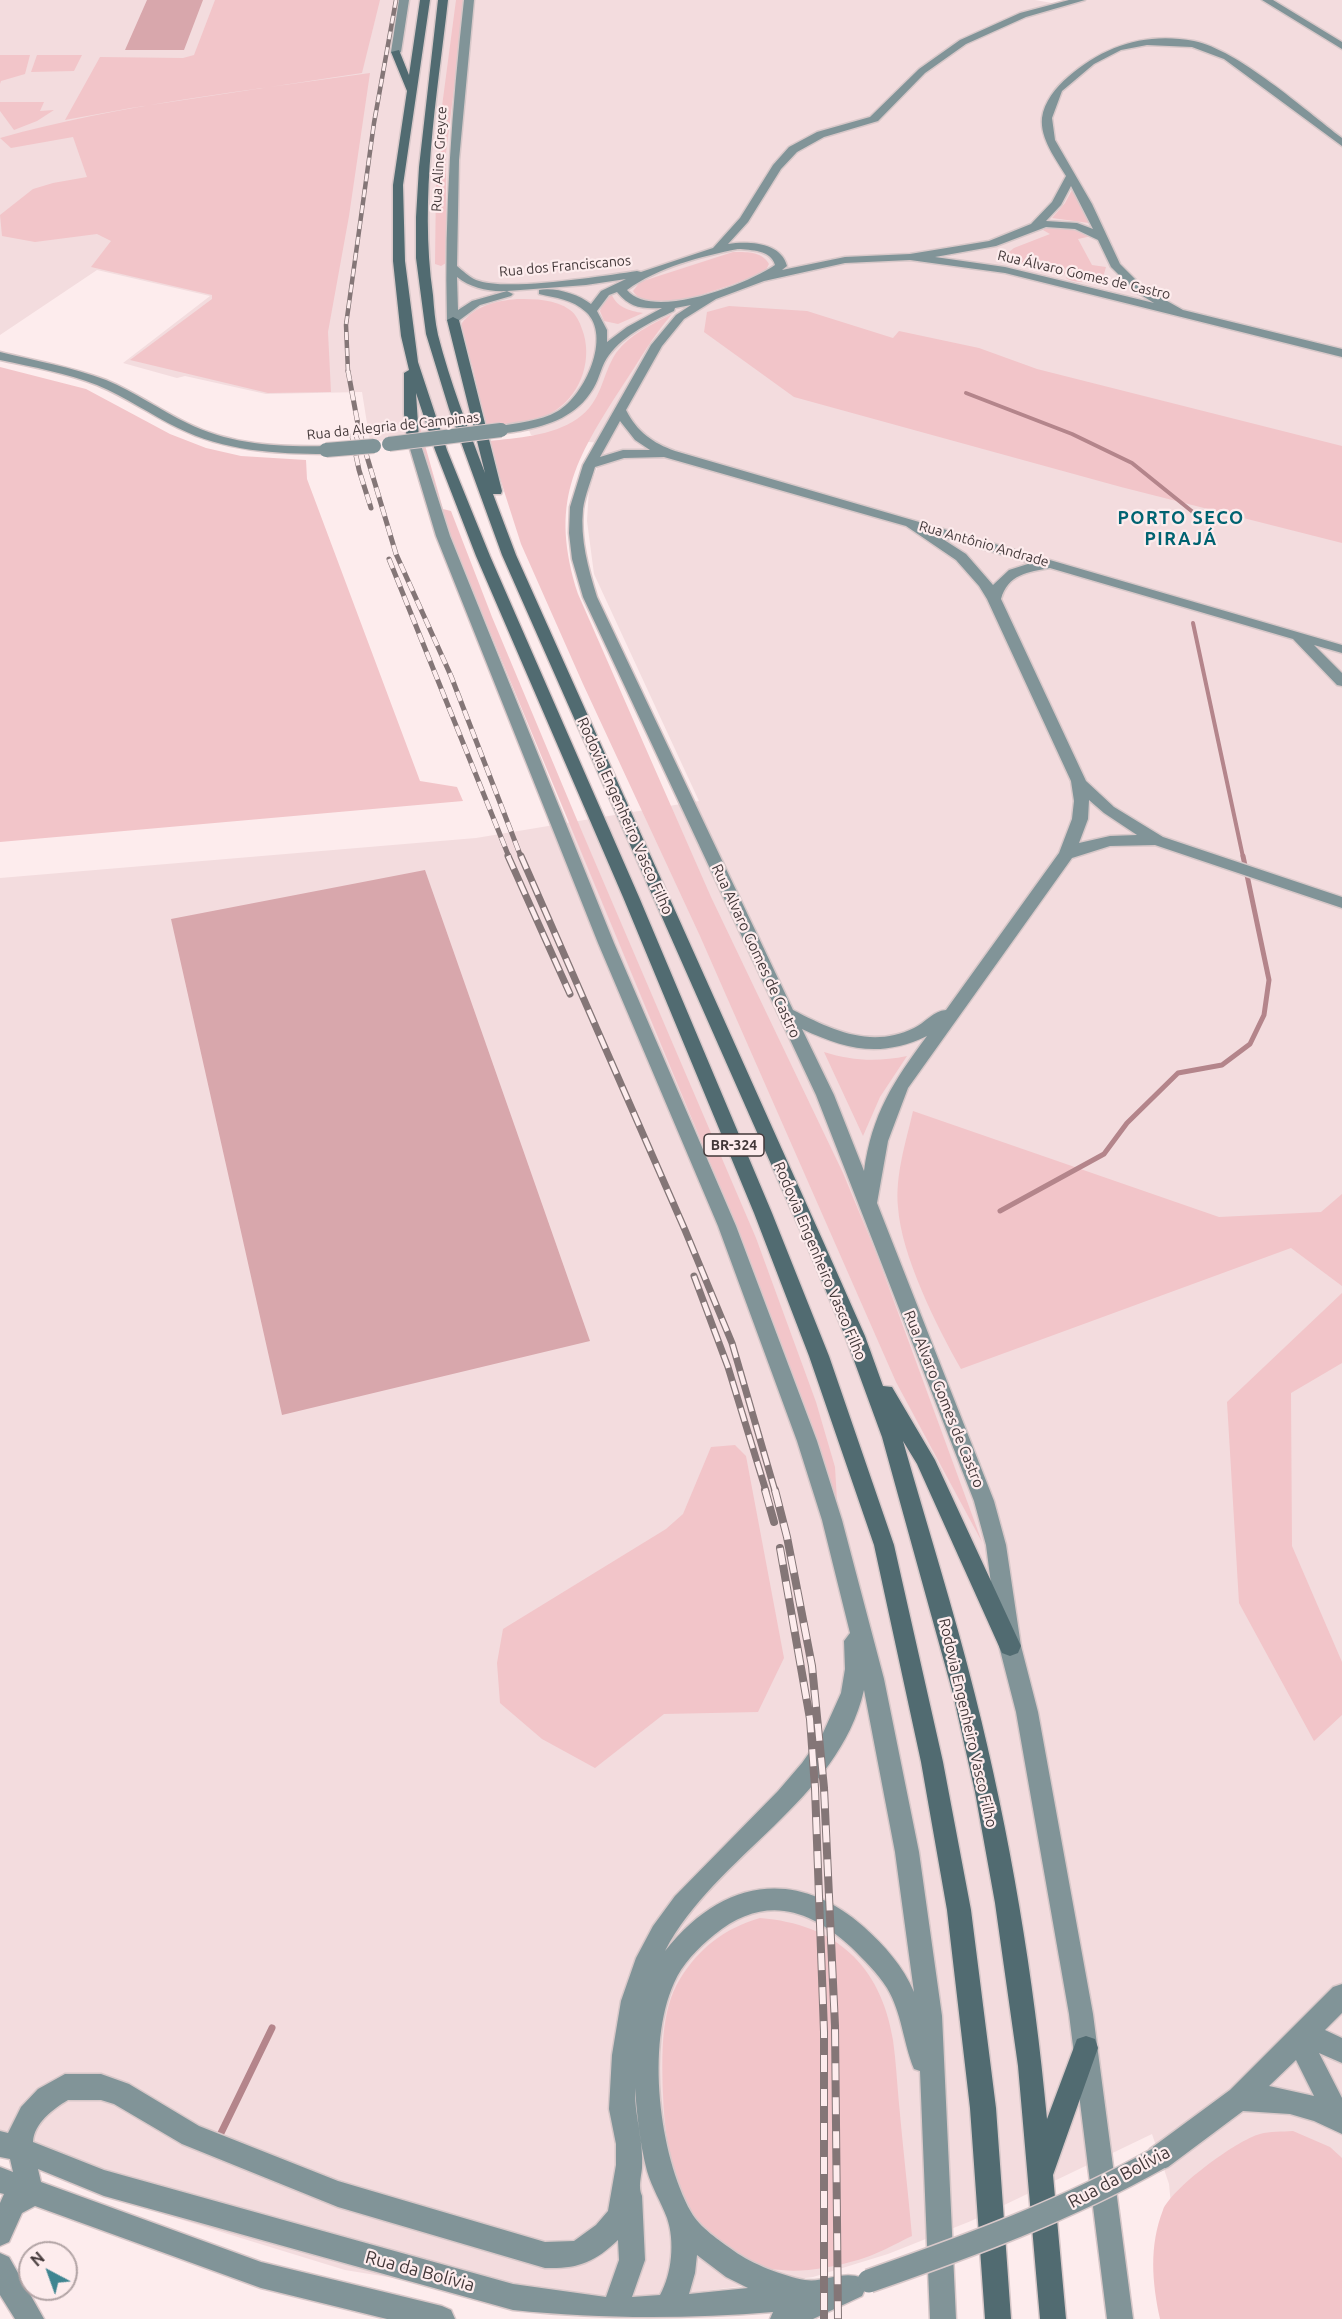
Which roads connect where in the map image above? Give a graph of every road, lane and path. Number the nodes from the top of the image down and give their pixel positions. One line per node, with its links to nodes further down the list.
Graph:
1 (404, 0): 8 (main road)
2 (425, 0): 9 (highway, Rodovia Engenheiro Vasco Filho / BR-324)
3 (443, 0): 44 (highway, Rodovia Engenheiro Vasco Filho / BR-324)
4 (469, 0): 22 (main road, Rua Aline Greyce)
5 (1080, 0): 12 (main road)
6 (1267, 0): 7 (main road)
7 (1342, 46)
8 (396, 52): 9 (highway)
9 (411, 95): 38 (highway, Rodovia Engenheiro Vasco Filho / BR-324)
10 (1342, 142): 11 (main road, Rua Álvaro Gomes de Castro)
11 (1070, 178): 13 (main road); 14 (main road, Rua Álvaro Gomes de Castro)
12 (744, 220): 16 (main road); 17 (main road)
13 (1035, 226): 14 (main road); 15 (main road, Rua Álvaro Gomes de Castro)
14 (1103, 238): 21 (main road, Rua Álvaro Gomes de Castro)
15 (992, 244): 18 (main road, Rua Álvaro Gomes de Castro); 23 (main road)
16 (759, 248): 17 (main road); 19 (main road)
17 (716, 251): 24 (main road)
18 (910, 257): 20 (main road, Rua Álvaro Gomes de Castro); 23 (main road, Rua Álvaro Gomes de Castro)
19 (779, 258): 20 (main road, Rua Álvaro Gomes de Castro); 25 (main road)
20 (845, 260): 25 (main road, Rua Álvaro Gomes de Castro)
21 (1115, 265): 27 (main road); 31 (main road, Rua Álvaro Gomes de Castro)
22 (451, 267): 24 (main road, Rua dos Franciscanos); 33 (main road, Rua Aline Greyce)
23 (1005, 270): 27 (main road, Rua Álvaro Gomes de Castro)
24 (651, 272): 26 (main road)
25 (758, 279): 28 (main road)
26 (628, 282): 29 (main road); 30 (main road)
27 (1064, 284): 31 (main road, Rua Álvaro Gomes de Castro)
28 (715, 294): 29 (main road); 39 (main road, Rua Alvaro Gomes de Castro)
29 (683, 304): 32 (main road, Rua da Alegria de Campinas)
30 (592, 310): 33 (main road); 34 (main road)
31 (1179, 313): 35 (main road, Rua Álvaro Gomes de Castro)
32 (651, 318): 34 (main road); 37 (main road, Rua da Alegria de Campinas)
33 (453, 320): 44 (highway)
34 (601, 323): 37 (main road)
35 (1342, 353)
36 (0, 356): 37 (main road, Rua da Alegria de Campinas, bridge)
37 (599, 358)
38 (412, 362): 40 (highway); 84 (highway, Rodovia Engenheiro Vasco Filho / BR-324)
39 (620, 409): 41 (main road, Rua Antônio Andrade); 42 (main road, Rua Alvaro Gomes de Castro)
40 (413, 439): 58 (main road)
41 (671, 454): 42 (main road, Rua Antônio Andrade); 43 (main road, Rua Antônio Andrade)
42 (589, 465): 55 (main road, Rua Alvaro Gomes de Castro)
43 (908, 522): 45 (main road, Rua Antônio Andrade); 46 (main road)
44 (509, 555): 57 (highway, Rodovia Engenheiro Vasco Filho / BR-324)
45 (1064, 567): 46 (main road); 47 (main road, Rua Antônio Andrade)
46 (994, 599): 50 (main road)
47 (1296, 637): 48 (main road, Rua Antônio Andrade); 49 (main road, Rua Antônio Andrade)
48 (1342, 649)
49 (1342, 682)
50 (1078, 781): 51 (main road); 52 (main road)
51 (1157, 840): 52 (main road); 53 (main road)
52 (1066, 854): 54 (main road)
53 (1342, 903)
54 (963, 998): 55 (main road); 56 (main road)
55 (784, 1012): 56 (main road, Rua Alvaro Gomes de Castro)
56 (870, 1204): 59 (main road, Rua Alvaro Gomes de Castro)
57 (855, 1336): 59 (highway); 69 (highway, Rodovia Engenheiro Vasco Filho / BR-324)
58 (844, 1574): 64 (main road); 68 (main road)
59 (1011, 1646): 62 (main road)
60 (1342, 1996): 61 (main road, Rua da Bolívia)
61 (1303, 2037): 63 (main road); 65 (main road, Rua da Bolívia); 66 (main road)
62 (1086, 2048): 69 (highway); 79 (main road)
63 (1342, 2051)
64 (931, 2090): 72 (main road); 83 (main road)
65 (1239, 2099): 66 (main road); 75 (main road, Rua da Bolívia, bridge)
66 (1340, 2121)
67 (10, 2147): 68 (main road); 71 (main road); 77 (main road, Rua da Bolívia)
68 (628, 2173): 77 (main road)
69 (1040, 2176): 85 (highway, Rodovia Engenheiro Vasco Filho / BR-324)
70 (0, 2180): 71 (main road)
71 (31, 2193): 73 (main road); 81 (main road)
72 (681, 2222): 76 (main road); 78 (main road)
73 (0, 2233)
74 (0, 2266): 80 (main road)
75 (861, 2284): 76 (main road, Rua da Bolívia); 82 (main road, Rua da Bolívia)
76 (801, 2293): 78 (main road, Rua da Bolívia)
77 (614, 2312): 78 (main road, Rua da Bolívia)
78 (664, 2314)
79 (1120, 2316)
80 (31, 2319)
81 (442, 2319)
82 (783, 2319)
83 (943, 2319)
84 (998, 2319)
85 (1053, 2319)

